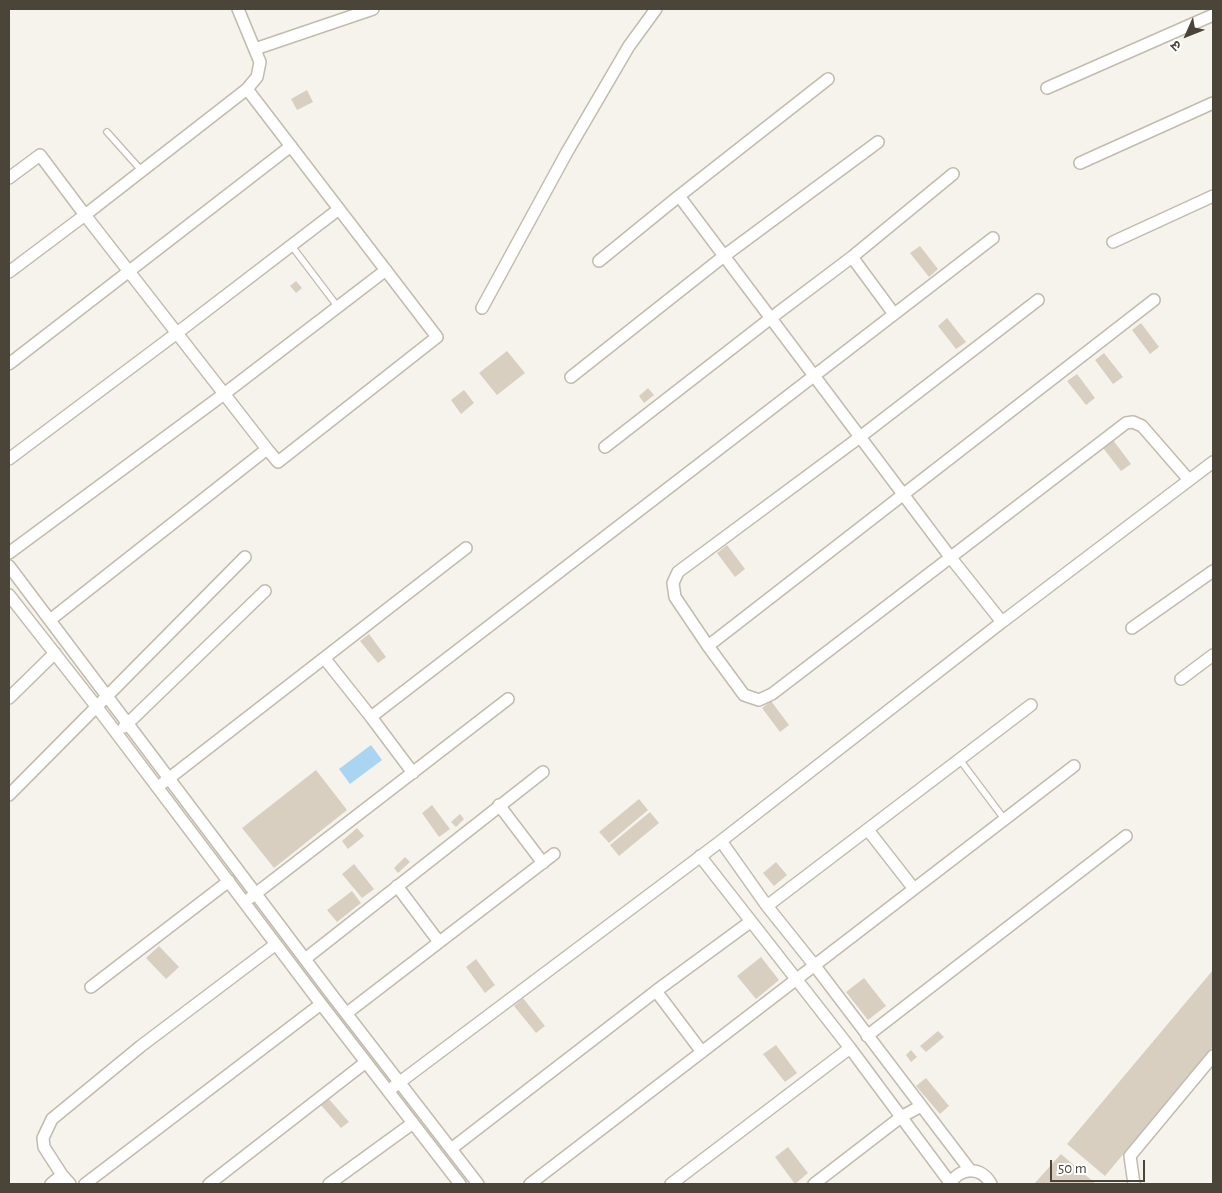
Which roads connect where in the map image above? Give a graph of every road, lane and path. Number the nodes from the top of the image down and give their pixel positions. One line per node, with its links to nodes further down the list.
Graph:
1 (238, 9): 5 (street)
2 (373, 9): 5 (street)
3 (656, 9): 33 (street)
4 (1213, 15): 7 (street)
5 (255, 49): 8 (street)
6 (828, 79): 17 (street)
7 (1047, 88)
8 (247, 89): 12 (street); 14 (street)
9 (1213, 103): 13 (street)
10 (107, 132): 14 (lane)
11 (878, 142): 24 (street)
12 (291, 146): 19 (street); 29 (street)
13 (1080, 162)
14 (141, 170): 20 (street)
15 (953, 174): 25 (street)
16 (9, 178): 20 (street)
17 (679, 196): 24 (street); 26 (street)
18 (1213, 196): 22 (street)
19 (339, 208): 23 (street); 27 (street)
20 (85, 214): 28 (street); 29 (street)
21 (992, 238): 34 (street)
22 (1113, 242)
23 (291, 246): 32 (lane); 36 (street)
24 (724, 256): 35 (street); 39 (street)
25 (852, 257): 34 (street); 35 (street)
26 (599, 261)
27 (386, 270): 32 (street); 43 (street)
28 (9, 272)
29 (130, 272): 36 (street); 37 (street)
30 (1038, 300): 41 (street)
31 (1154, 300): 47 (street)
32 (338, 307): 40 (street)
33 (482, 308)
34 (894, 314): 38 (street)
35 (771, 318): 38 (street); 42 (street)
36 (177, 333): 40 (street); 44 (street)
37 (9, 364)
38 (814, 375): 41 (street); 69 (street)
39 (571, 377)
40 (224, 394): 43 (street); 49 (street)
41 (860, 436): 47 (street); 59 (street)
42 (605, 447)
43 (267, 449): 56 (street)
44 (9, 459)
45 (1213, 462): 46 (street)
46 (1189, 480): 51 (street); 57 (street)
47 (903, 494): 51 (street); 59 (street)
48 (466, 548): 62 (street)
49 (9, 554)
50 (245, 557): 64 (street)
51 (951, 558): 57 (street); 59 (street)
52 (9, 566): 56 (street)
53 (1213, 571): 58 (street)
54 (265, 592): 70 (street)
55 (10, 598): 60 (street)
56 (50, 620): 64 (street)
57 (1002, 622): 83 (street)
58 (1132, 628)
59 (708, 646)
60 (55, 653): 65 (street); 68 (street)
61 (1213, 655): 63 (street)
62 (324, 659): 69 (street); 76 (street)
63 (1181, 679)
64 (106, 696): 68 (street); 70 (street)
65 (9, 698)
66 (508, 699): 75 (street)
67 (1031, 705): 72 (street)
68 (96, 706): 71 (street); 78 (street)
69 (371, 717): 75 (street)
70 (128, 723): 71 (street); 76 (street)
71 (117, 733): 77 (street)
72 (960, 760): 80 (lane); 81 (street)
73 (1074, 766): 80 (street)
74 (543, 772): 79 (street)
75 (412, 773): 90 (street)
76 (169, 779): 77 (street); 90 (street)
77 (158, 787): 87 (street)
78 (9, 795)
79 (499, 805): 86 (street); 88 (street)
80 (1005, 820): 89 (street)
81 (868, 830): 89 (street); 92 (street)
82 (1126, 836): 103 (street)
83 (721, 841): 85 (street); 92 (street)
84 (554, 854): 86 (street)
85 (700, 856): 93 (street); 108 (street)
86 (543, 863): 94 (street)
87 (229, 881): 91 (street); 99 (street)
88 (397, 886): 94 (street); 96 (street)
89 (914, 889): 97 (street)
90 (256, 894): 91 (street); 96 (street)
91 (245, 902): 95 (street)
92 (767, 906): 97 (street)
93 (750, 922): 98 (street); 100 (street)
94 (439, 942): 102 (street)
95 (276, 944): 101 (street); 115 (street)
96 (305, 959): 102 (street)
97 (815, 966): 98 (street); 103 (street)
98 (797, 979): 104 (street); 105 (street)
99 (91, 987)
100 (656, 991): 105 (street); 113 (street)
101 (321, 1004): 107 (street); 118 (street)
102 (347, 1014): 108 (street)
103 (867, 1036): 110 (street)
104 (850, 1048): 111 (street); 124 (street)
105 (702, 1052): 123 (street)
106 (1213, 1056): 128 (street)
107 (366, 1062): 109 (street); 119 (street)
108 (399, 1082): 109 (street); 113 (street)
109 (388, 1091): 112 (street)
110 (921, 1106): 111 (street); 114 (street)
111 (902, 1117): 125 (street); 126 (street)
112 (413, 1123): 120 (street); 121 (street)
113 (451, 1149): 122 (street)
114 (970, 1170): 126 (street); 127 (street)
115 (62, 1175): 116 (street); 117 (street)
116 (51, 1184)
117 (70, 1184)
118 (85, 1184)
119 (209, 1184)
120 (329, 1184)
121 (458, 1184)
122 (478, 1184)
123 (530, 1184)
124 (671, 1184)
125 (814, 1184)
126 (951, 1184)
127 (991, 1184)
128 (1134, 1184)

